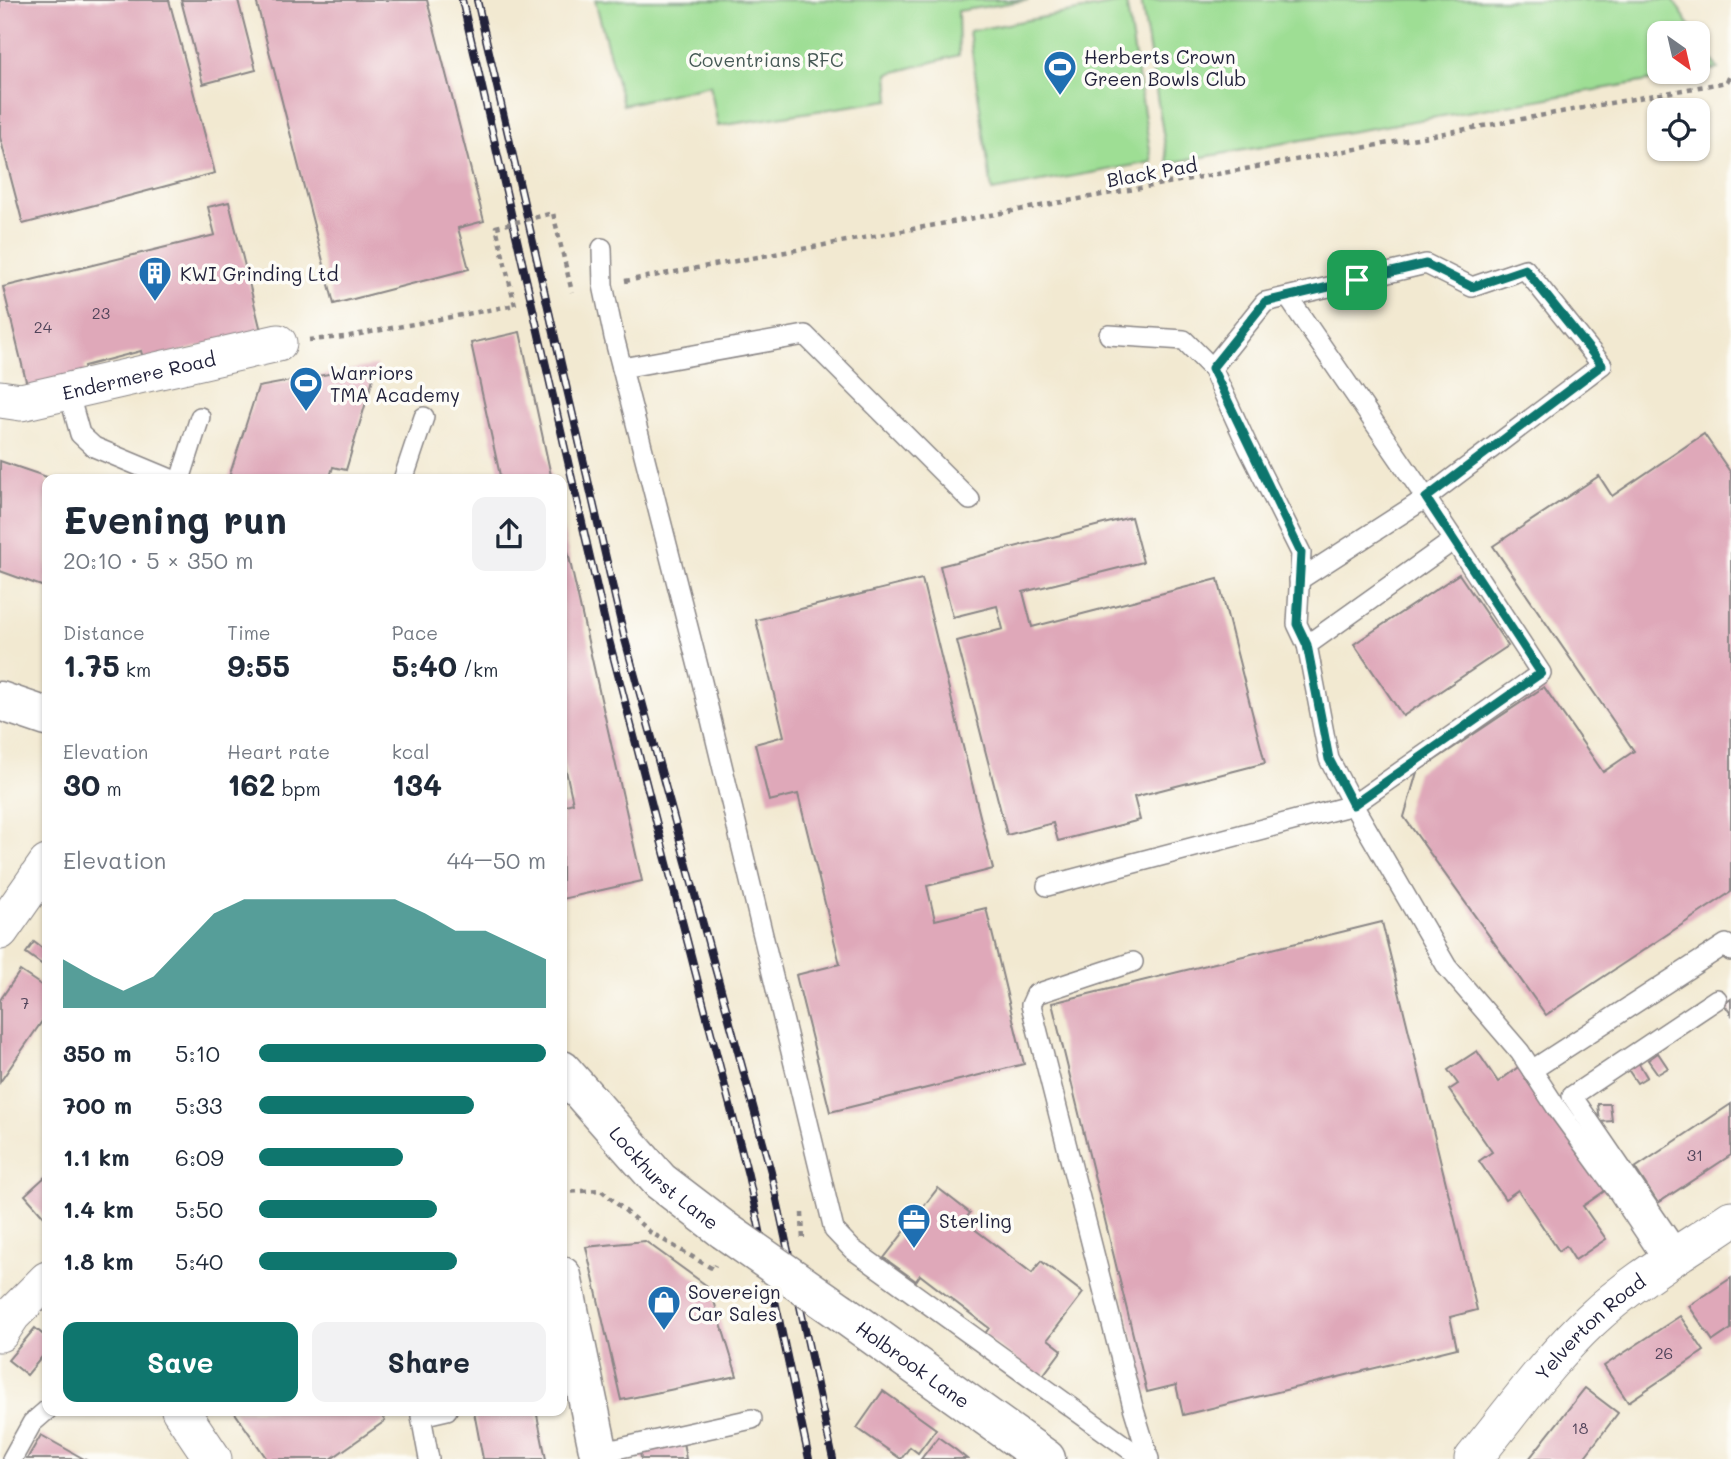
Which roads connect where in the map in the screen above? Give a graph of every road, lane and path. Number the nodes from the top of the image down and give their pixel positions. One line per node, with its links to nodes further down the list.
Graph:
1 (1731, 73): 3 (path, Black Pad)
2 (602, 248): 3 (lane)
3 (603, 285): 6 (path, Black Pad, bridge); 7 (lane)
4 (1288, 297): 8 (lane); 16 (lane); 16 (lane)
5 (1109, 335): 8 (lane)
6 (278, 343): 9 (street, Endermere Road)
7 (622, 368): 17 (lane); 51 (lane)
8 (1212, 368): 19 (lane)
9 (68, 391): 10 (street, Endermere Road); 13 (lane)
10 (0, 399)
11 (201, 417): 14 (lane)
12 (424, 417): 15 (lane)
13 (159, 474)
14 (182, 474)
15 (405, 474)
16 (1426, 498): 18 (lane); 19 (lane)
17 (970, 500)
18 (1454, 540): 20 (lane); 23 (lane)
19 (1299, 580): 20 (lane)
20 (1307, 645): 23 (lane)
21 (0, 701): 22 (main road)
22 (42, 715)
23 (1353, 805): 25 (lane); 30 (lane)
24 (42, 871): 26 (street)
25 (1047, 886)
26 (0, 931)
27 (1731, 951): 30 (lane)
28 (1133, 962): 52 (lane)
29 (1717, 999): 35 (lane)
30 (1532, 1070): 35 (lane)
31 (567, 1076): 36 (main road, Lockhurst Lane, bridge)
32 (567, 1192): 37 (path)
33 (801, 1206): 36 (path)
34 (1731, 1219): 35 (street, Yelverton Road)
35 (1673, 1259): 53 (street, Yelverton Road)
36 (792, 1262): 50 (main road, Holbrook Lane, bridge)
37 (713, 1269)
38 (42, 1285): 40 (street)
39 (567, 1325): 41 (main road)
40 (0, 1333)
41 (573, 1384): 46 (main road)
42 (42, 1415): 47 (lane)
43 (184, 1416): 48 (street)
44 (421, 1416): 49 (lane)
45 (752, 1419): 46 (lane)
46 (599, 1456)
47 (12, 1459)
48 (213, 1459)
49 (429, 1459)
50 (1046, 1459)
51 (1143, 1459)
52 (1149, 1459)
53 (1472, 1459)

